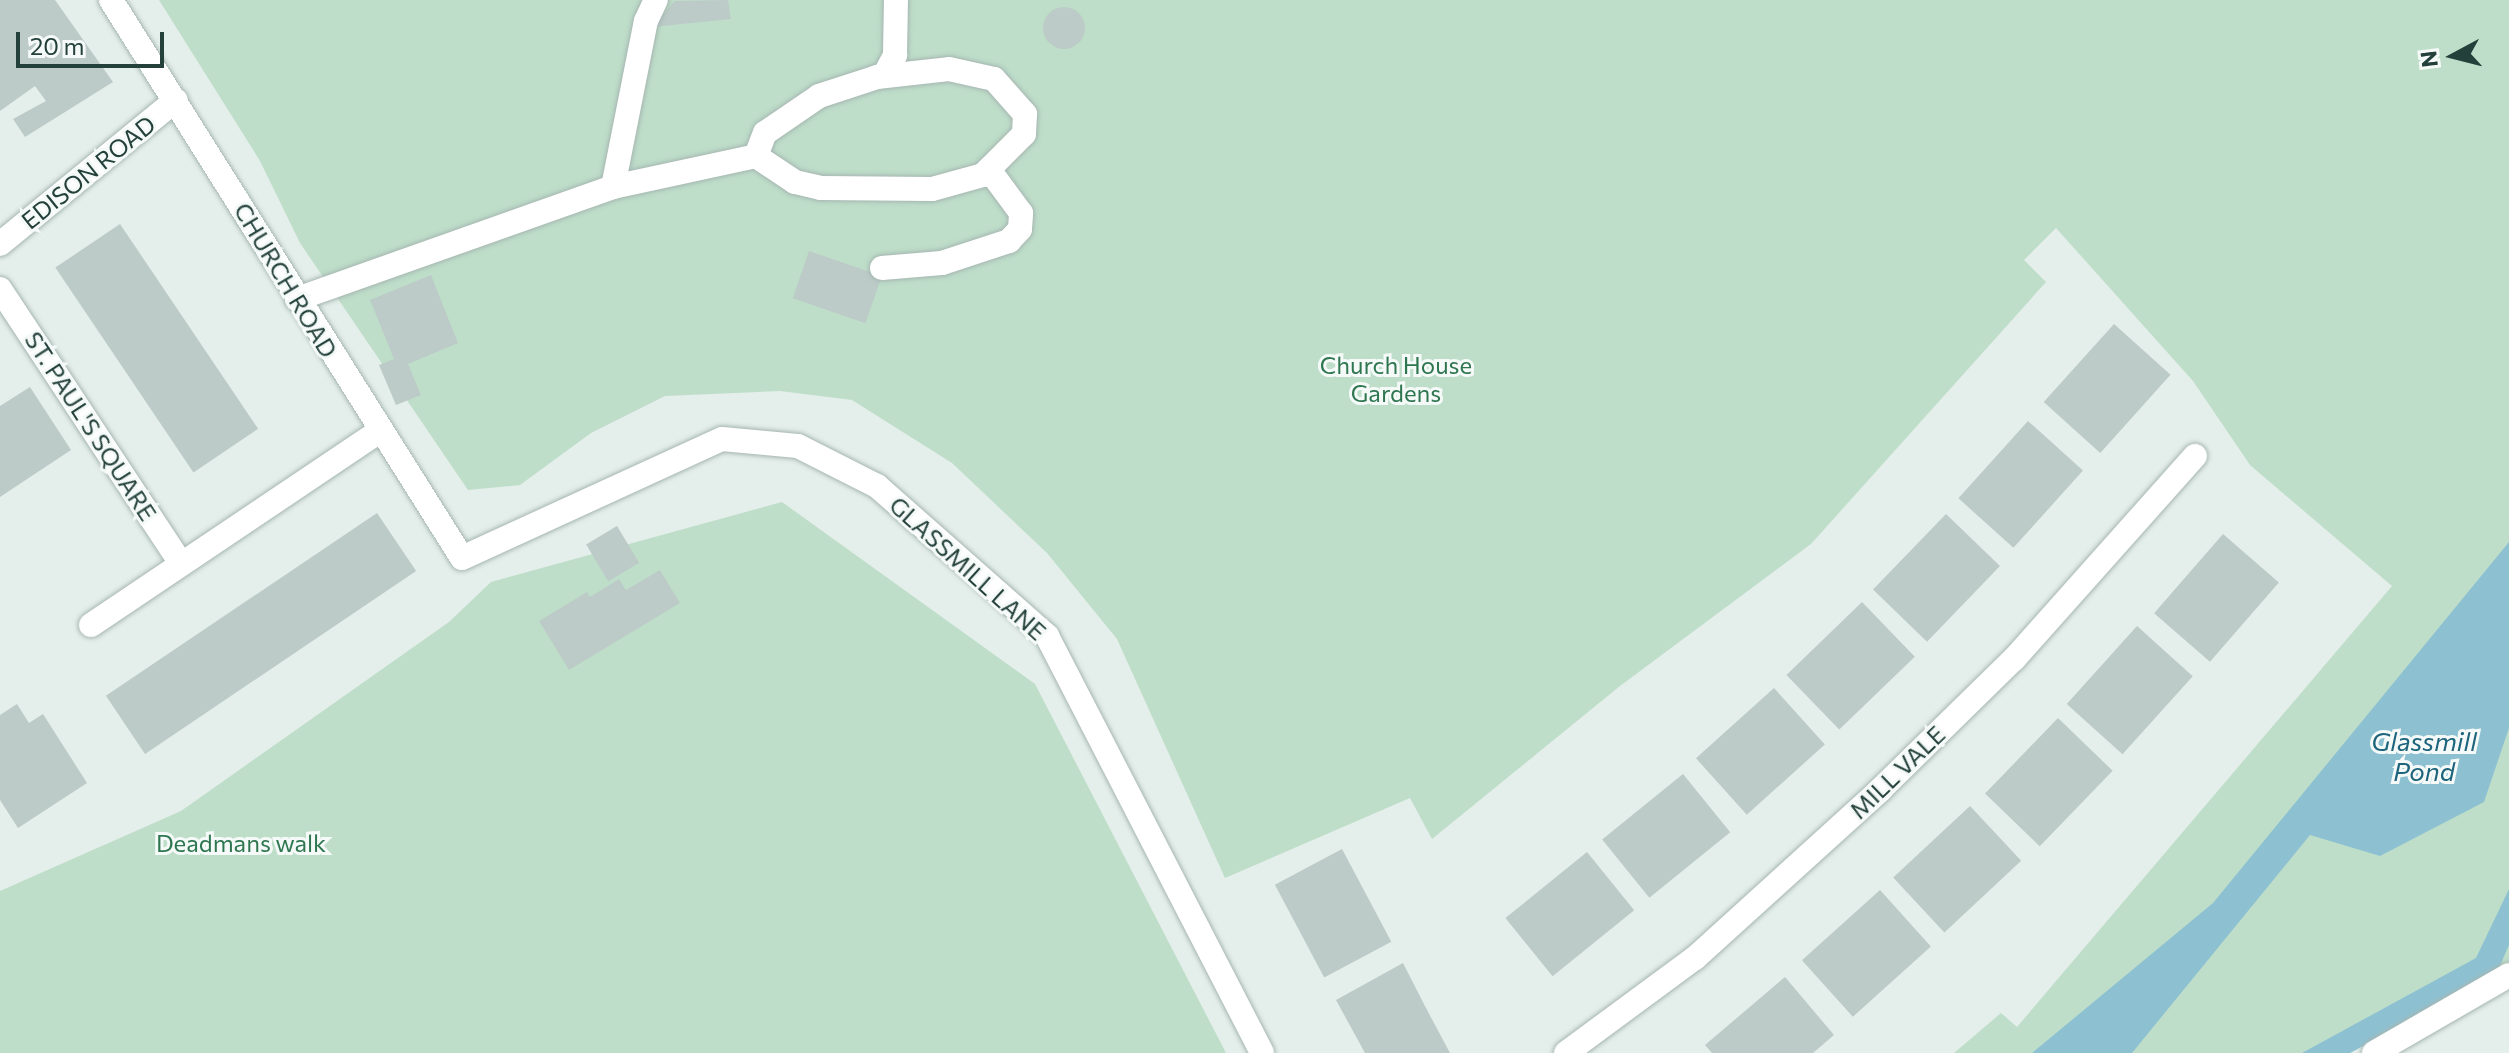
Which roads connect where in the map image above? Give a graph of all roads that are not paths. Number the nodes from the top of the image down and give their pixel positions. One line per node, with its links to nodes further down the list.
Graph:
1 (111, 0): 5 (street, CHURCH ROAD)
2 (656, 0): 8 (street)
3 (896, 0): 4 (street)
4 (884, 76): 6 (street); 7 (street)
5 (176, 100): 9 (street, EDISON ROAD); 12 (street, CHURCH ROAD)
6 (756, 156): 7 (street); 8 (street)
7 (990, 171): 10 (street)
8 (613, 187): 12 (street)
9 (0, 244)
10 (882, 268)
11 (0, 289): 16 (street, ST. PAUL'S SQUARE)
12 (297, 299): 13 (street, CHURCH ROAD)
13 (378, 432): 15 (street, CHURCH ROAD); 16 (street)
14 (2195, 456): 20 (street, MILL VALE)
15 (462, 558): 19 (street, GLASSMILL LANE)
16 (181, 564): 17 (street)
17 (91, 625)
18 (2509, 975): 21 (street)
19 (1262, 1053)
20 (1566, 1053)
21 (2374, 1053)

